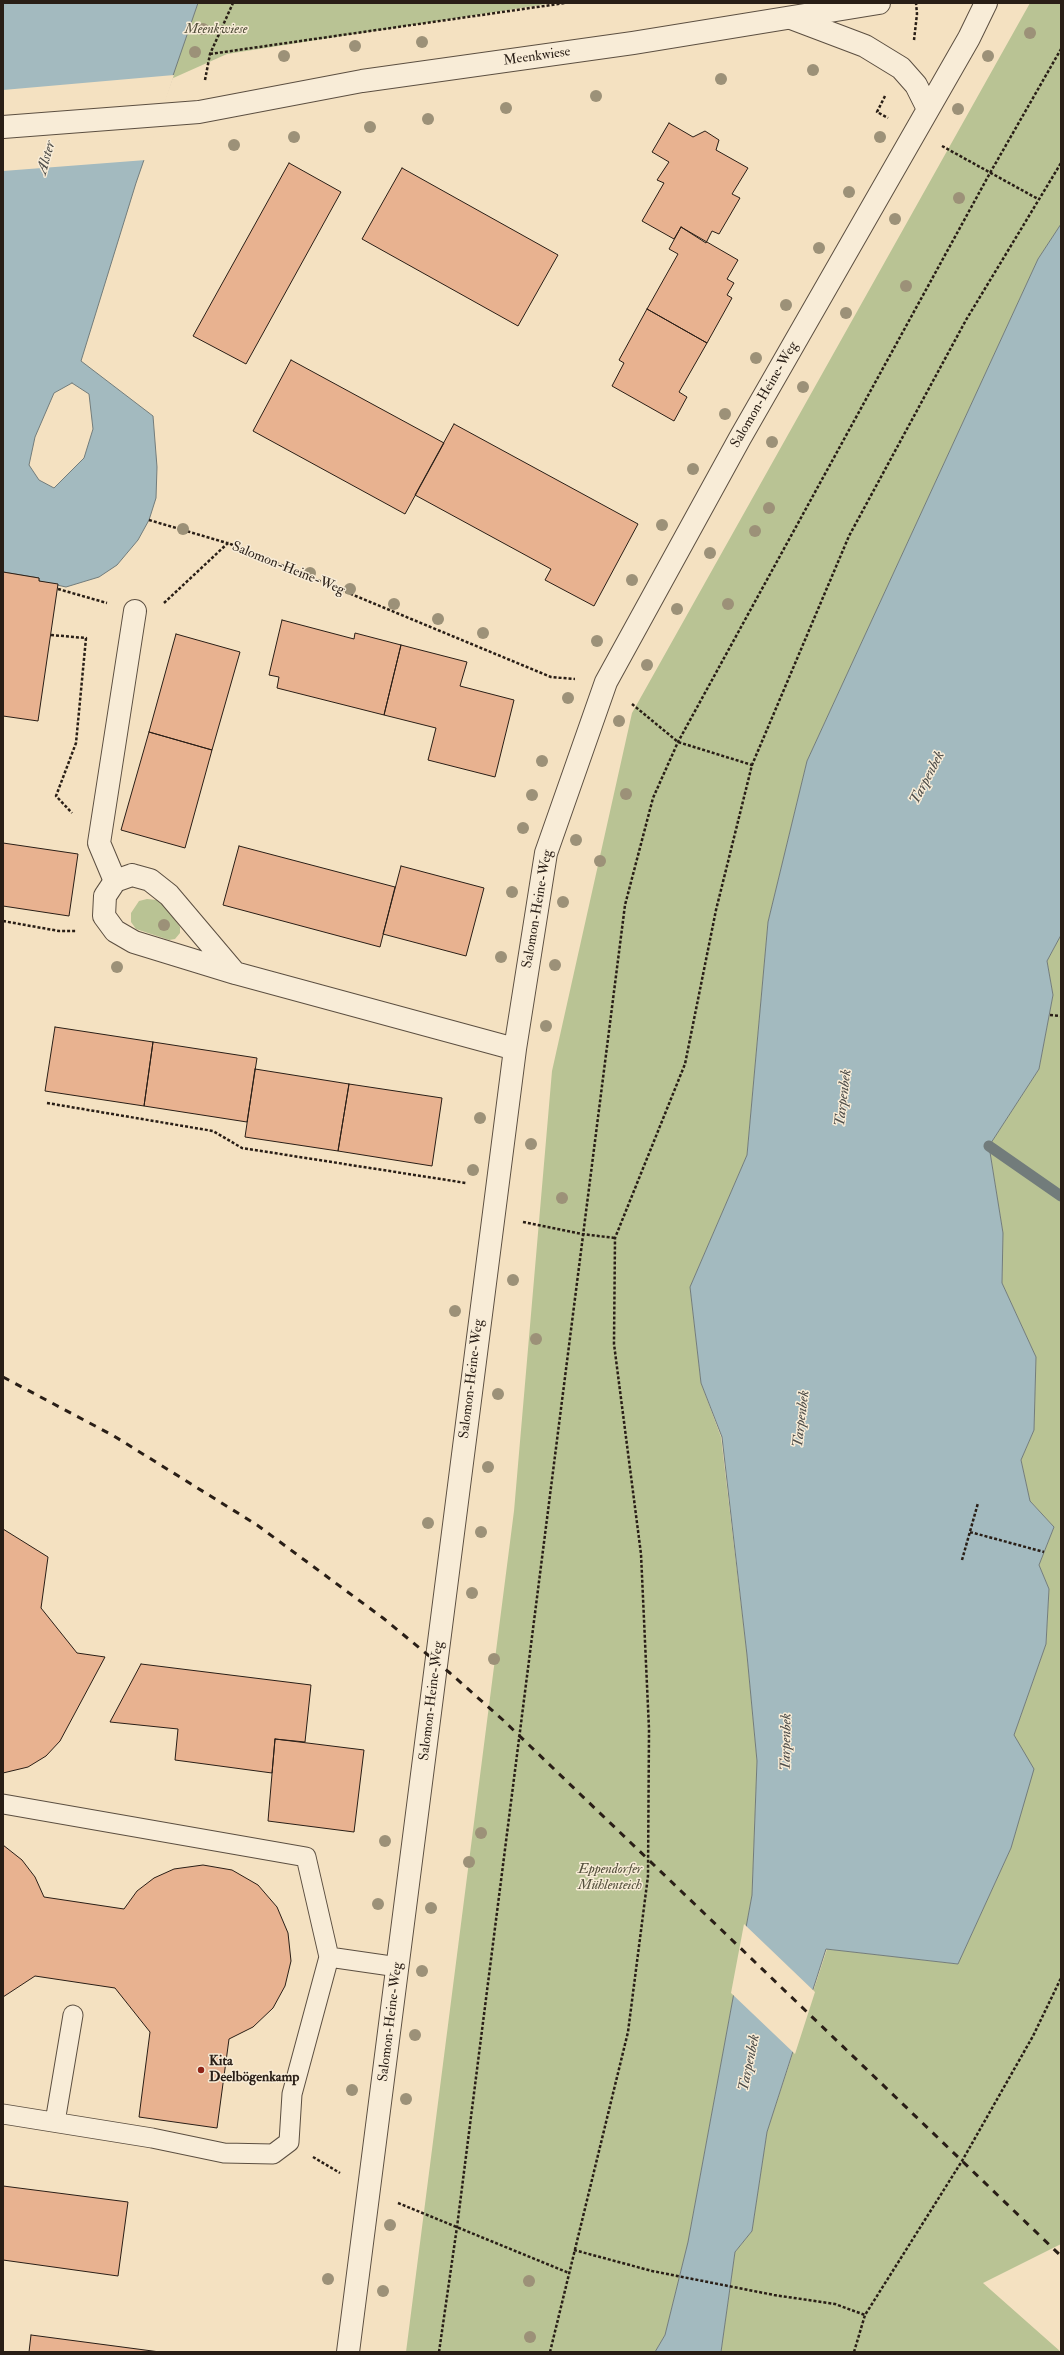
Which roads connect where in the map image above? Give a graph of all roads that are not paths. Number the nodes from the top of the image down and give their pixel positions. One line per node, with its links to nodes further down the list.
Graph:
1 (879, 3): 3 (street, Meenkwiese)
2 (986, 3): 4 (street, Salomon-Heine-Weg)
3 (791, 18): 4 (street); 5 (street, Meenkwiese)
4 (928, 109): 9 (street, Salomon-Heine-Weg)
5 (3, 127)
6 (135, 612): 7 (street)
7 (115, 881): 8 (street); 8 (street)
8 (235, 973): 9 (street)
9 (515, 1049): 12 (street, Salomon-Heine-Weg)
10 (3, 1804): 11 (lane)
11 (329, 1957): 12 (lane); 15 (lane)
12 (398, 1967): 16 (street, Salomon-Heine-Weg)
13 (73, 2014): 15 (lane)
14 (3, 2114): 15 (lane)
15 (55, 2122)
16 (348, 2352)

